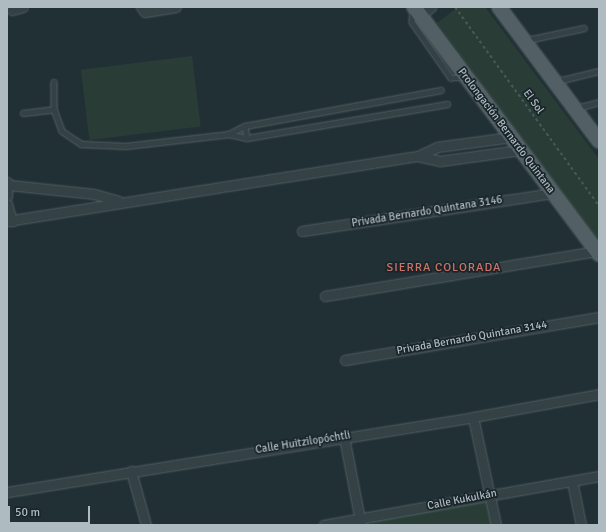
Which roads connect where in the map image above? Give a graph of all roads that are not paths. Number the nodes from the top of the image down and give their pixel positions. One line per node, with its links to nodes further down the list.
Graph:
1 (23, 7): 5 (street)
2 (176, 7): 6 (street)
3 (499, 7): 8 (main road)
4 (419, 9): 20 (main road, Prolongación Bernardo Quintana)
5 (12, 10)
6 (143, 10)
7 (584, 28): 8 (lane)
8 (524, 40): 11 (main road)
9 (599, 71): 11 (lane)
10 (54, 82): 15 (lane)
11 (554, 82): 16 (main road)
12 (441, 90): 18 (lane)
13 (599, 102): 16 (lane)
14 (447, 104): 21 (lane)
15 (54, 109): 17 (lane); 19 (lane)
16 (576, 109): 22 (main road)
17 (23, 113)
18 (245, 126): 19 (lane); 21 (lane)
19 (229, 134): 21 (lane)
20 (511, 137): 23 (main road, Prolongación Bernardo Quintana); 24 (street)
21 (246, 138)
22 (599, 141)
23 (520, 150): 24 (street); 26 (main road, Prolongación Bernardo Quintana)
24 (418, 156): 28 (street)
25 (8, 183): 27 (street); 28 (street)
26 (552, 193): 31 (street, Privada Bernardo Quintana 3146); 32 (main road, Prolongación Bernardo Quintana)
27 (7, 196)
28 (120, 201): 30 (street)
29 (7, 204): 30 (street)
30 (9, 221)
31 (302, 231)
32 (598, 253): 33 (street)
33 (325, 296)
34 (599, 317): 35 (street, Privada Bernardo Quintana 3144)
35 (345, 360)
36 (599, 394): 37 (street, Calle Huitzilopóchtli)
37 (473, 418): 38 (street, Calle Huitzilopóchtli); 43 (street)
38 (344, 437): 39 (street, Calle Huitzilopóchtli); 44 (street)
39 (131, 471): 42 (street, Calle Huitzilopóchtli); 45 (street)
40 (599, 476): 41 (street, Calle Kukulkán)
41 (572, 481): 43 (street, Calle Kukulkán); 48 (street)
42 (7, 492)
43 (489, 494): 44 (street, Calle Kukulkán); 47 (street)
44 (361, 522): 46 (street, Calle Kukulkán)
45 (146, 525)
46 (324, 525)
47 (496, 525)
48 (581, 525)

